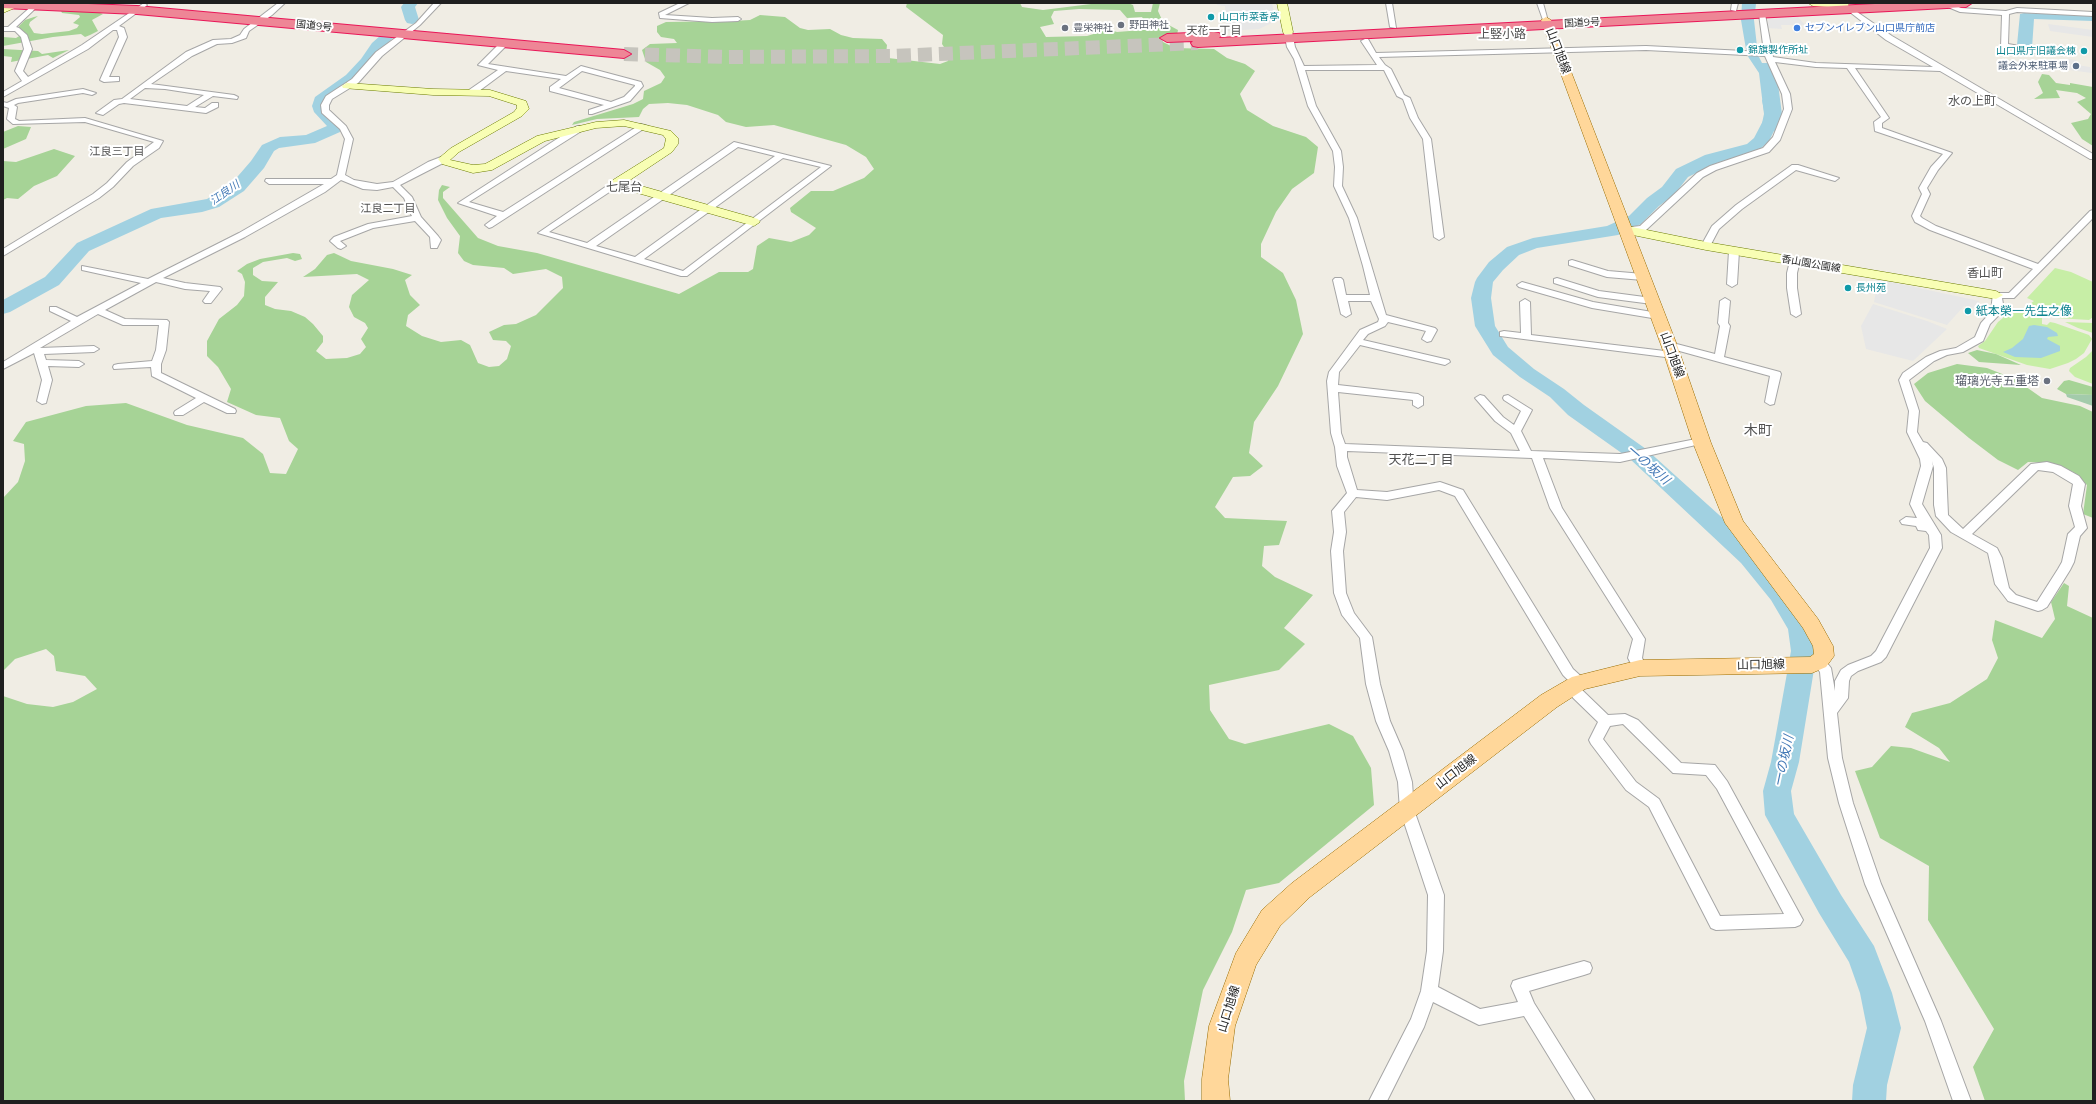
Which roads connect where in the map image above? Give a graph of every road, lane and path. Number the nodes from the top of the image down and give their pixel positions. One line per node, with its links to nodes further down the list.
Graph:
1 (112, 3): 15 (highway, 国道9号)
2 (282, 3): 22 (street)
3 (438, 3): 29 (street)
4 (686, 3): 23 (street)
5 (1282, 3): 30 (street)
6 (1389, 3): 25 (street)
7 (1540, 3): 24 (street)
8 (1813, 3): 16 (street)
9 (1867, 3): 16 (highway, 国道9号)
10 (1966, 3): 13 (highway, 国道9号)
11 (3, 4): 12 (highway, 国道9号)
12 (19, 4): 14 (highway, 国道9号); 17 (street)
13 (1945, 4): 16 (highway, 国道9号); 20 (street)
14 (36, 5): 15 (highway, 国道9号); 26 (street)
15 (140, 7): 22 (highway, 国道9号); 27 (street)
16 (1847, 7): 19 (highway, 国道9号); 43 (street)
17 (3, 10)
18 (1737, 10): 19 (highway, 国道9号); 24 (highway, 国道9号)
19 (1760, 12): 38 (street)
20 (2006, 13): 21 (street); 36 (street)
21 (2093, 14)
22 (264, 18): 29 (highway, 国道9号); 49 (street)
23 (738, 19)
24 (1547, 22): 25 (highway, 国道9号); 30 (highway, 国道9号); 35 (main road, 山口旭線)
25 (1394, 27): 30 (highway, 国道9号)
26 (11, 28): 28 (street); 46 (street)
27 (112, 28): 46 (street); 47 (street)
28 (3, 29)
29 (408, 32): 34 (highway, 国道9号); 34 (highway, 国道9号); 50 (street)
30 (1289, 35): 31 (highway, 国道9号); 33 (highway, 国道9号); 41 (street)
31 (1167, 38)
32 (1365, 41): 37 (street)
33 (1198, 43)
34 (504, 44): 42 (street)
35 (1558, 50): 37 (street); 38 (street); 82 (main road, 山口旭線)
36 (2039, 52)
37 (1375, 55): 40 (street)
38 (1766, 55): 39 (street); 82 (street)
39 (1849, 65): 43 (street); 94 (street)
40 (1382, 67): 41 (street); 83 (street)
41 (1301, 68): 103 (street)
42 (504, 69): 44 (street); 52 (street)
43 (1942, 70): 68 (street)
44 (566, 78): 61 (street); 61 (street)
45 (116, 79): 47 (street)
46 (29, 80): 51 (street)
47 (104, 80): 48 (street)
48 (94, 81)
49 (144, 86): 54 (street); 58 (street)
50 (347, 86): 52 (street); 71 (street)
51 (15, 88): 55 (street); 57 (street)
52 (472, 92): 69 (street)
53 (92, 93): 57 (street)
54 (212, 94): 56 (street); 62 (street)
55 (3, 95)
56 (234, 97)
57 (16, 101): 59 (street)
58 (124, 101): 62 (street); 64 (street)
59 (5, 104): 89 (street)
60 (216, 105): 62 (street)
61 (612, 105): 63 (street)
62 (188, 108)
63 (592, 112)
64 (100, 113)
65 (644, 126): 66 (street); 73 (street); 78 (street)
66 (580, 128): 69 (street); 78 (street)
67 (781, 155): 75 (street); 76 (street); 80 (street)
68 (2093, 157)
69 (444, 159): 74 (street)
70 (1835, 178): 87 (street)
71 (337, 179): 72 (street); 74 (street); 96 (street)
72 (269, 181)
73 (617, 183): 75 (street); 86 (street)
74 (395, 184): 79 (street)
75 (661, 197): 76 (street); 86 (street)
76 (707, 209): 80 (street); 90 (street)
77 (2093, 213): 94 (street)
78 (504, 216): 81 (street)
79 (417, 218): 84 (street); 85 (street)
80 (754, 222): 90 (street)
81 (489, 225)
82 (1624, 225): 87 (street, 香山園公園線); 95 (main road, 山口旭線)
83 (1439, 237)
84 (341, 246)
85 (434, 246)
86 (589, 246): 90 (street)
87 (1706, 246): 88 (street, 香山園公園線)
88 (1734, 251): 91 (street, 香山園公園線); 99 (street)
89 (3, 253)
90 (637, 260)
91 (1795, 261): 101 (street, 香山園公園線); 111 (street)
92 (1572, 263): 95 (street)
93 (85, 268): 96 (street)
94 (2040, 268): 101 (street)
95 (1643, 277): 107 (main road, 山口旭線)
96 (152, 280): 104 (street); 109 (street)
97 (1338, 280): 102 (street)
98 (1557, 281): 107 (street)
99 (1732, 284)
100 (1522, 285): 107 (street)
101 (1996, 295): 139 (street)
102 (1342, 298): 103 (street); 110 (street)
103 (1374, 298): 112 (street)
104 (208, 301)
105 (1525, 302): 115 (street)
106 (1726, 302): 121 (street)
107 (1655, 309): 120 (main road, 山口旭線)
108 (53, 310): 113 (street)
109 (98, 310): 113 (street); 125 (street)
110 (1346, 314)
111 (1796, 314)
112 (1384, 319): 116 (street); 117 (street)
113 (78, 321): 119 (street)
114 (1504, 334): 115 (street)
115 (1526, 337): 120 (street)
116 (1427, 339)
117 (1357, 341): 122 (street); 128 (street)
118 (94, 349): 119 (street)
119 (35, 350): 123 (street); 126 (street)
120 (1671, 350): 121 (street); 138 (main road, 山口旭線)
121 (1719, 358): 133 (street)
122 (1445, 362)
123 (42, 363): 124 (street); 132 (street)
124 (79, 364)
125 (156, 364): 127 (street); 129 (street)
126 (3, 365)
127 (118, 367)
128 (1332, 388): 134 (street); 140 (street)
129 (205, 396): 135 (street); 136 (street)
130 (1480, 398): 137 (street)
131 (1508, 398): 137 (street)
132 (42, 401)
133 (1770, 402)
134 (1418, 405)
135 (230, 411)
136 (179, 413)
137 (1516, 431): 141 (street)
138 (1702, 443): 141 (street); 146 (main road, 山口旭線)
139 (1917, 443): 144 (street); 145 (street)
140 (1341, 447): 141 (street); 142 (street)
141 (1531, 454): 147 (street)
142 (1353, 493): 148 (street); 151 (street)
143 (1906, 521): 144 (street)
144 (1930, 527): 149 (street)
145 (1965, 534): 145 (street)
146 (1818, 662): 147 (main road, 山口旭線); 149 (street)
147 (1640, 668): 148 (main road, 山口旭線)
148 (1575, 685): 150 (street); 151 (main road, 山口旭線)
149 (1830, 713): 158 (street)
150 (1605, 721): 150 (street)
151 (1407, 810): 153 (street); 155 (main road, 山口旭線)
152 (1584, 968): 154 (street)
153 (1429, 991): 154 (street); 156 (street)
154 (1528, 1008): 157 (street)
155 (1216, 1101)
156 (1378, 1101)
157 (1586, 1101)
158 (1962, 1101)

